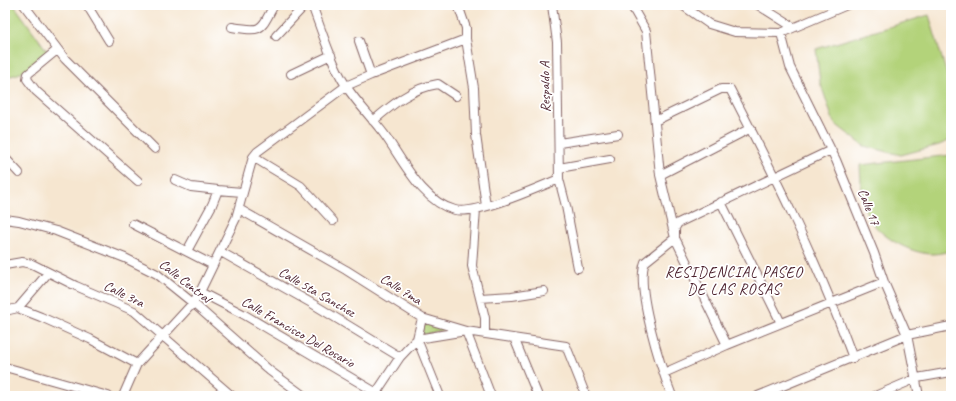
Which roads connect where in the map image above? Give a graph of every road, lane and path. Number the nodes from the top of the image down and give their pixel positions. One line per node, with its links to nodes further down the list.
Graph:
1 (24, 5): 22 (street)
2 (87, 5): 20 (street)
3 (274, 5): 15 (street)
4 (305, 5): 18 (street)
5 (312, 5): 23 (street)
6 (458, 5): 19 (street)
7 (552, 5): 32 (street, Respaldo A)
8 (630, 5): 29 (street)
9 (682, 5): 17 (street)
10 (758, 5): 14 (street)
11 (770, 5): 14 (street)
12 (847, 5): 13 (street)
13 (830, 8): 16 (street)
14 (772, 14): 16 (street)
15 (232, 27)
16 (793, 27): 17 (street)
17 (781, 33): 34 (street, Calle 17)
18 (276, 36)
19 (466, 39): 25 (street); 48 (street)
20 (109, 41)
21 (359, 41): 25 (street)
22 (57, 50): 33 (street); 44 (street)
23 (331, 56): 24 (street); 26 (street)
24 (291, 74)
25 (371, 75): 26 (street)
26 (346, 86): 28 (street); 35 (street)
27 (456, 96): 28 (street)
28 (373, 121): 50 (street)
29 (655, 121): 30 (street); 40 (street)
30 (751, 128): 40 (street); 41 (street)
31 (618, 134): 32 (street)
32 (559, 144): 38 (street, Respaldo A)
33 (155, 149)
34 (831, 150): 41 (street); 61 (street, Calle 17)
35 (253, 157): 46 (street); 52 (street)
36 (5, 158): 39 (street)
37 (610, 160): 38 (street)
38 (559, 168): 42 (street, Respaldo A)
39 (18, 173)
40 (660, 175): 54 (street)
41 (774, 176): 47 (street); 66 (street)
42 (559, 179): 48 (street); 59 (street, Respaldo A)
43 (175, 180): 45 (street)
44 (138, 181)
45 (218, 190): 46 (street); 55 (street)
46 (242, 192): 49 (street)
47 (722, 202): 54 (street); 70 (street)
48 (486, 206): 50 (street)
49 (239, 209): 56 (street); 69 (street, Calle 7ma)
50 (476, 209): 64 (street)
51 (5, 219): 65 (street, Calle Central)
52 (333, 221)
53 (133, 224): 55 (street)
54 (675, 238): 78 (street); 84 (street)
55 (187, 251): 58 (street)
56 (221, 252): 58 (street); 79 (street, Calle 5ta Sanchez)
57 (5, 265): 60 (street, Calle 3ra)
58 (213, 265): 63 (street)
59 (578, 268)
60 (48, 273): 67 (street); 75 (street, Calle 3ra)
61 (884, 282): 66 (street); 74 (street, Calle 17)
62 (544, 291): 64 (street)
63 (200, 292): 65 (street); 86 (street, Calle Francisco Del Rosario)
64 (480, 298): 73 (street)
65 (193, 303): 75 (street); 90 (street, Calle Central)
66 (833, 303): 70 (street); 80 (street)
67 (18, 308): 68 (street); 81 (street)
68 (5, 311)
69 (422, 318): 72 (street, Calle 7ma); 77 (street)
70 (781, 323): 78 (street)
71 (951, 326): 74 (street)
72 (466, 331): 73 (street, Calle 7ma); 77 (street); 92 (street)
73 (485, 334): 76 (street, Calle 7ma)
74 (907, 335): 80 (street); 85 (street, Calle 17)
75 (164, 336): 81 (street); 89 (street, Calle 3ra)
76 (514, 338): 93 (street); 94 (street, Calle 7ma)
77 (417, 339): 79 (street); 91 (street)
78 (727, 345): 84 (street)
79 (400, 358): 86 (street)
80 (853, 358): 96 (street)
81 (137, 364): 88 (street)
82 (5, 367): 87 (street)
83 (951, 372): 85 (street)
84 (664, 373): 95 (street)
85 (917, 378): 97 (street); 98 (street, Calle 17)
86 (378, 395)
87 (108, 396)
88 (123, 396)
89 (232, 396)
90 (304, 396)
91 (440, 396)
92 (491, 396)
93 (538, 396)
94 (586, 396)
95 (672, 396)
96 (758, 396)
97 (875, 396)
98 (919, 396)

